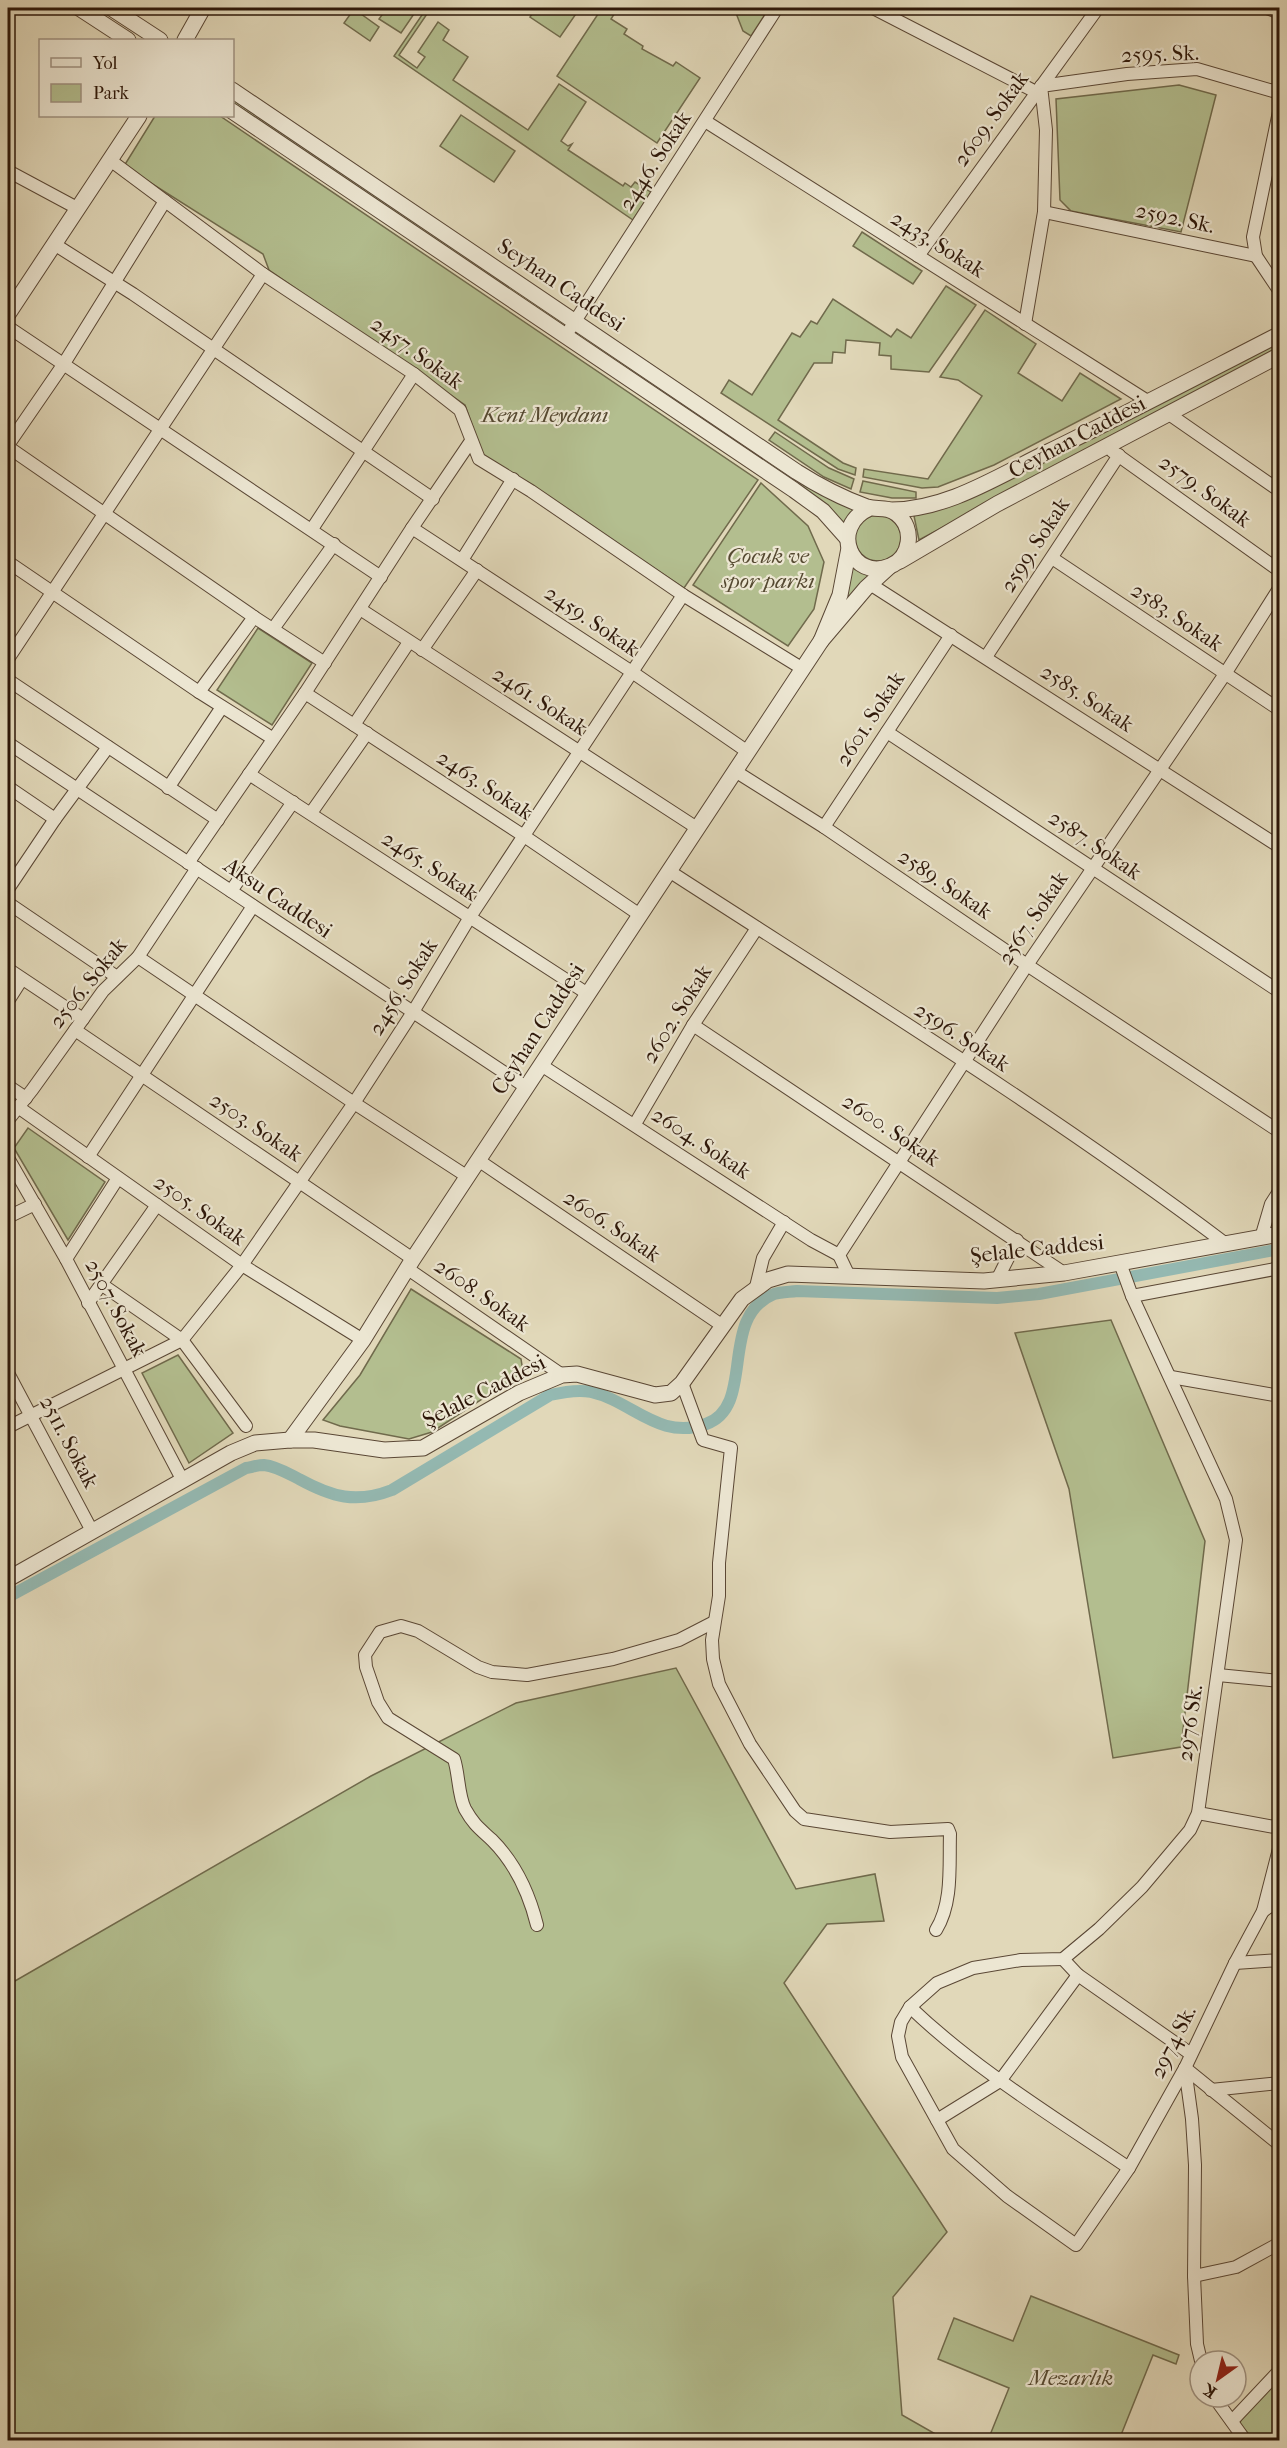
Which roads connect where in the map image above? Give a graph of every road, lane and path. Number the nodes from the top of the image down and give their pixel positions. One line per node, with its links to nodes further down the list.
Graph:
1 (79, 8): 10 (street)
2 (111, 8): 11 (street)
3 (202, 8): 12 (street)
4 (777, 8): 19 (street, 2446. Sokak)
5 (873, 8): 8 (street)
6 (1098, 8): 13 (street, 2609. Sokak)
7 (1267, 8): 9 (street)
8 (890, 11): 13 (street)
9 (1280, 13)
10 (126, 39)
11 (158, 39)
12 (186, 39)
13 (1039, 89): 15 (street, 2595. Sk.); 24 (street); 26 (street, 2609. Sokak)
14 (234, 91): 32 (street, Seyhan Caddesi)
15 (1280, 93)
16 (1280, 107): 27 (street)
17 (234, 112): 36 (street, Seyhan Caddesi)
18 (138, 117): 20 (street)
19 (705, 121): 26 (street, 2433. Sokak); 32 (street, 2446. Sokak)
20 (110, 160): 22 (street, 2457. Sokak); 23 (street)
21 (8, 171): 23 (street)
22 (165, 201): 28 (street, 2457. Sokak); 29 (street)
23 (77, 208): 25 (street)
24 (1044, 212): 27 (street, 2592. Sk.); 33 (street)
25 (54, 244): 29 (street); 31 (street)
26 (918, 256): 33 (street, 2433. Sokak)
27 (1256, 256): 30 (street)
28 (263, 274): 37 (street); 40 (street, 2457. Sokak)
29 (113, 281): 37 (street); 39 (street)
30 (1280, 292)
31 (8, 314)
32 (575, 321): 36 (street, 2446. Sokak); 52 (street, Seyhan Caddesi)
33 (1025, 324): 41 (street, 2433. Sokak)
34 (8, 327): 39 (street)
35 (1280, 334): 41 (street, Ceyhan Caddesi)
36 (566, 336): 57 (street, Seyhan Caddesi)
37 (214, 349): 43 (street); 47 (street)
38 (1280, 355): 42 (street, Ceyhan Caddesi)
39 (63, 365): 43 (street); 45 (street)
40 (414, 374): 44 (street, 2457. Sokak); 47 (street)
41 (1149, 402): 53 (street, Ceyhan Caddesi)
42 (1169, 414): 46 (street, Ceyhan Caddesi); 50 (street)
43 (159, 429): 54 (street); 56 (street)
44 (471, 441): 49 (street, 2457. Sokak); 51 (street, 2506. Sokak)
45 (8, 446): 54 (street)
46 (1105, 447): 48 (street, 2579. Sokak); 62 (street, Ceyhan Caddesi)
47 (363, 451): 51 (street); 56 (street)
48 (1119, 455): 59 (street, 2599. Sokak); 64 (street, 2579. Sokak)
49 (513, 479): 60 (street); 69 (street, 2457. Sokak)
50 (1280, 490)
51 (433, 499): 55 (street, 2506. Sokak)
52 (870, 508): 53 (street); 57 (street)
53 (891, 510): 62 (street)
54 (104, 513): 68 (street); 71 (street)
55 (412, 528): 60 (street, 2459. Sokak); 65 (street, 2506. Sokak)
56 (312, 529): 58 (street)
57 (848, 543): 62 (street); 74 (street, Ceyhan Caddesi)
58 (334, 544): 65 (street); 72 (street)
59 (1052, 558): 77 (street, 2599. Sokak); 82 (street, 2583. Sokak)
60 (462, 560): 63 (street, 2459. Sokak)
61 (8, 562): 68 (street)
62 (893, 565): 66 (street, Ceyhan Caddesi)
63 (477, 570): 76 (street); 81 (street, 2459. Sokak)
64 (1280, 570)
65 (381, 576): 70 (street, 2506. Sokak)
66 (870, 584): 73 (street, 2585. Sokak); 74 (street, Ceyhan Caddesi)
67 (1280, 587): 82 (street, 2567. Sokak)
68 (51, 592): 78 (street); 84 (street)
69 (683, 595): 80 (street, 2457. Sokak); 81 (street, 2456. Sokak)
70 (360, 609): 75 (street, 2461. Sokak); 79 (street, 2506. Sokak)
71 (254, 617): 72 (street); 84 (street)
72 (273, 629): 79 (street)
73 (951, 635): 77 (street, 2585. Sokak); 89 (street, 2601. Sokak)
74 (821, 641): 80 (street, Ceyhan Caddesi)
75 (410, 642): 76 (street, 2461. Sokak); 88 (street)
76 (422, 650): 94 (street, 2461. Sokak)
77 (986, 657): 97 (street, 2585. Sokak)
78 (8, 660)
79 (325, 663): 85 (street, 2506. Sokak)
80 (803, 669): 95 (street, Ceyhan Caddesi)
81 (632, 672): 94 (street, 2456. Sokak); 95 (street, 2459. Sokak)
82 (1225, 674): 87 (street, 2583. Sokak); 97 (street, 2567. Sokak)
83 (8, 680): 93 (street)
84 (199, 692): 86 (street)
85 (305, 693): 88 (street, 2463. Sokak); 91 (street, 2506. Sokak)
86 (222, 707): 91 (street); 100 (street)
87 (1280, 710)
88 (354, 725): 90 (street, 2463. Sokak)
89 (887, 732): 106 (street, 2601. Sokak); 111 (street, 2587. Sokak)
90 (367, 733): 103 (street); 108 (street, 2463. Sokak)
91 (272, 738): 98 (street, 2506. Sokak)
92 (8, 743): 101 (street, Aksu Caddesi)
93 (108, 747): 100 (street); 101 (street)
94 (579, 752): 107 (street, 2461. Sokak); 108 (street, 2456. Sokak)
95 (748, 752): 96 (street, Ceyhan Caddesi)
96 (735, 771): 106 (street, 2589. Sokak); 107 (street, Ceyhan Caddesi)
97 (1160, 771): 109 (street, 2585. Sokak); 111 (street, 2567. Sokak)
98 (249, 774): 102 (street, 2465. Sokak); 105 (street, 2506. Sokak)
99 (8, 787): 104 (street)
100 (168, 788): 105 (street)
101 (76, 789): 104 (street); 110 (street, Aksu Caddesi)
102 (293, 802): 103 (street, 2465. Sokak); 114 (street)
103 (311, 813): 118 (street, 2465. Sokak)
104 (55, 819): 113 (street)
105 (218, 820): 110 (street, 2506. Sokak)
106 (824, 827): 121 (street, 2589. Sokak)
107 (697, 828): 112 (street, Ceyhan Caddesi)
108 (524, 836): 117 (street, 2463. Sokak); 118 (street, 2456. Sokak)
109 (1280, 847)
110 (192, 866): 114 (street, Aksu Caddesi); 120 (street, 2506. Sokak)
111 (1092, 868): 121 (street, 2567. Sokak); 125 (street, 2587. Sokak)
112 (669, 871): 117 (street, Ceyhan Caddesi); 119 (street, 2596. Sokak)
113 (8, 889)
114 (231, 891): 116 (street, Aksu Caddesi)
115 (8, 903): 123 (street)
116 (253, 906): 127 (street); 129 (street, Aksu Caddesi)
117 (640, 915): 126 (street, Ceyhan Caddesi)
118 (470, 917): 126 (street, 2465. Sokak); 129 (street, 2456. Sokak)
119 (757, 928): 131 (street, 2602. Sokak); 133 (street, 2596. Sokak)
120 (138, 957): 123 (street, 2506. Sokak); 127 (street)
121 (1027, 965): 133 (street, 2567. Sokak); 142 (street, 2589. Sokak)
122 (8, 969): 124 (street)
123 (117, 977): 130 (street, 2506. Sokak)
124 (22, 979): 128 (street); 130 (street)
125 (1280, 992)
126 (588, 994): 134 (street, Ceyhan Caddesi)
127 (194, 995): 135 (street); 139 (street)
128 (8, 1001)
129 (413, 1012): 137 (street, Aksu Caddesi); 139 (street, 2456. Sokak)
130 (83, 1019): 132 (street, 2506. Sokak)
131 (693, 1025): 141 (street, 2602. Sokak); 146 (street, 2600. Sokak)
132 (75, 1030): 135 (street, 2503. Sokak); 138 (street, 2506. Sokak)
133 (963, 1062): 146 (street, 2567. Sokak); 158 (street, 2596. Sokak)
134 (541, 1065): 137 (street, Ceyhan Caddesi); 141 (street, 2604. Sokak)
135 (142, 1076): 143 (street); 149 (street, 2503. Sokak)
136 (8, 1086): 138 (street, 2505. Sokak)
137 (526, 1087): 145 (street, Ceyhan Caddesi)
138 (22, 1103): 140 (street, 2506. Sokak); 143 (street, 2505. Sokak)
139 (354, 1103): 147 (street); 149 (street, 2456. Sokak)
140 (8, 1120)
141 (635, 1124): 154 (street, 2604. Sokak)
142 (1280, 1132)
143 (88, 1157): 148 (street, 2505. Sokak)
144 (8, 1158): 151 (street, 2507. Sokak)
145 (478, 1160): 147 (street, Ceyhan Caddesi); 172 (street, 2606. Sokak)
146 (901, 1162): 157 (street, 2600. Sokak); 159 (street, 2567. Sokak)
147 (468, 1177): 162 (street, Ceyhan Caddesi)
148 (118, 1178): 152 (street, 2505. Sokak); 160 (street)
149 (300, 1182): 162 (street, 2503. Sokak); 163 (street, 2456. Sokak)
150 (1280, 1190): 156 (street)
151 (35, 1204): 153 (street); 160 (street, 2507. Sokak)
152 (157, 1205): 163 (street, 2505. Sokak); 168 (street)
153 (8, 1217)
154 (784, 1222): 159 (street, 2604. Sokak); 169 (street)
155 (1280, 1234): 156 (street, Şelale Caddesi)
156 (1261, 1238): 158 (street, Şelale Caddesi)
157 (1017, 1240): 165 (street, 2600. Sokak); 167 (street)
158 (1226, 1244): 161 (street, Şelale Caddesi)
159 (839, 1254): 166 (street)
160 (66, 1259): 171 (street, 2507. Sokak)
161 (1120, 1263): 165 (street, Şelale Caddesi); 170 (street, 2976 Sk.)
162 (410, 1264): 174 (street, Ceyhan Caddesi); 177 (street, 2608. Sokak)
163 (242, 1265): 173 (street, 2456. Sokak); 174 (street, 2505. Sokak)
164 (1280, 1268): 170 (street)
165 (1064, 1272): 167 (street, Şelale Caddesi)
166 (849, 1276): 167 (street, Şelale Caddesi); 169 (street, Şelale Caddesi)
167 (997, 1280)
168 (101, 1284): 171 (street); 173 (street)
169 (756, 1287): 172 (street, Şelale Caddesi)
170 (1132, 1296): 178 (street, 2976 Sk.)
171 (88, 1303): 175 (street, 2507. Sokak)
172 (723, 1326): 179 (street, Şelale Caddesi)
173 (182, 1340): 175 (street, 2456. Sokak); 182 (street)
174 (363, 1340): 184 (street, Ceyhan Caddesi)
175 (123, 1367): 181 (street, 2456. Sokak); 185 (street, 2507. Sokak)
176 (8, 1373): 181 (street, 2511. Sokak)
177 (562, 1376): 179 (street, Şelale Caddesi); 184 (street, Şelale Caddesi)
178 (1171, 1377): 180 (street); 189 (street, 2976 Sk.)
179 (682, 1383): 188 (street)
180 (1280, 1396)
181 (31, 1414): 183 (street, 2456. Sokak); 186 (street, 2511. Sokak)
182 (246, 1426)
183 (8, 1427)
184 (290, 1440): 185 (street, Şelale Caddesi)
185 (183, 1481): 186 (street, Şelale Caddesi)
186 (92, 1531): 187 (street, Şelale Caddesi)
187 (8, 1579)
188 (714, 1622): 196 (street); 197 (street)
189 (1218, 1675): 190 (street); 191 (street, 2976 Sk.)
190 (1280, 1681)
191 (1198, 1813): 192 (street); 198 (street, 2976 Sk.)
192 (1280, 1828)
193 (1280, 1845): 195 (street, 2974 Sk.)
194 (1280, 1899): 195 (street)
195 (1263, 1911): 200 (street, 2974 Sk.)
196 (537, 1925)
197 (936, 1930)
198 (1064, 1959): 201 (street); 202 (street)
199 (1280, 1960): 200 (street)
200 (1235, 1963): 203 (street, 2974 Sk.)
201 (1078, 1975): 203 (street); 205 (street)
202 (910, 2007): 205 (street); 208 (street)
203 (1191, 2054): 204 (street, 2974 Sk.)
204 (1185, 2068): 207 (street); 210 (street, 2974 Sk.); 212 (street)
205 (1000, 2081): 208 (street); 210 (street)
206 (1280, 2083): 207 (street)
207 (1211, 2090): 209 (street)
208 (937, 2120): 210 (street, 2974 Sk.)
209 (1280, 2145)
210 (1129, 2168)
211 (1280, 2243): 212 (street)
212 (1194, 2276): 213 (street)
213 (1198, 2349)
214 (1280, 2370): 216 (street)
215 (1223, 2409): 216 (street)
216 (1232, 2421): 217 (street)
217 (1245, 2440)

